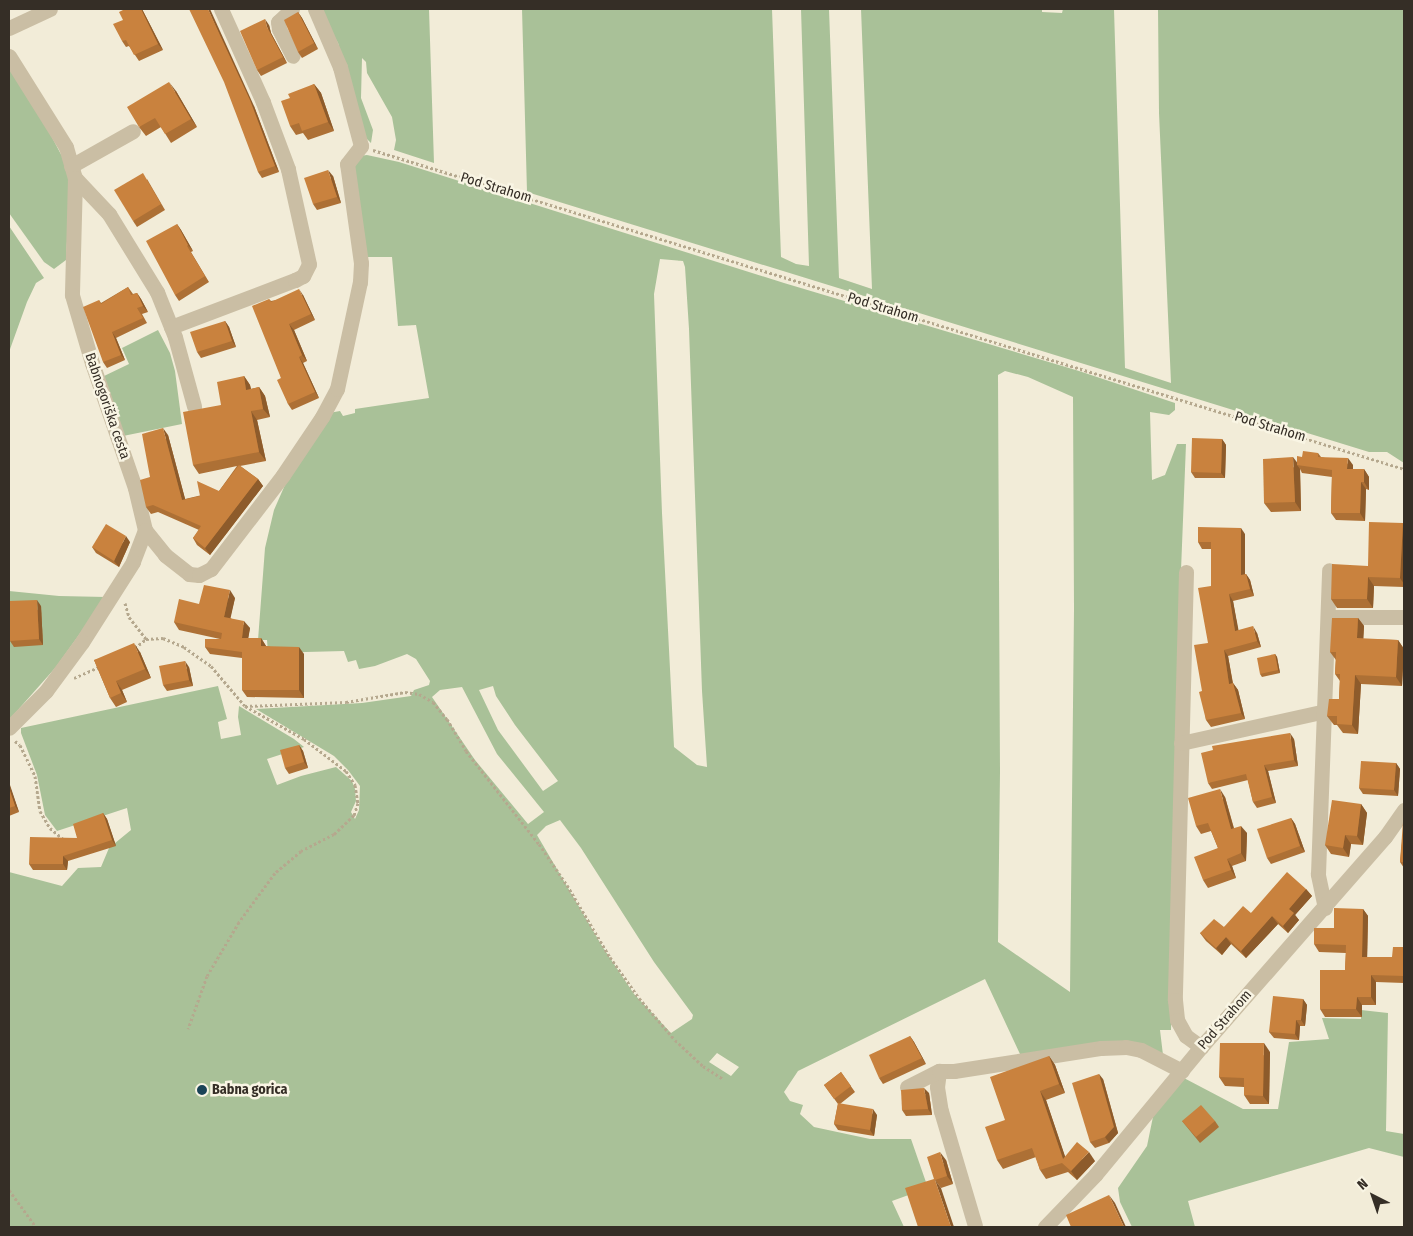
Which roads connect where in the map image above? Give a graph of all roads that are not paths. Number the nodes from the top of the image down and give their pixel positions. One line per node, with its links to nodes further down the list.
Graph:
1 (50, 9): 5 (street)
2 (221, 9): 10 (street)
3 (292, 9): 7 (street)
4 (315, 9): 12 (street)
5 (9, 28)
6 (9, 56): 9 (street, Babnogoriška cesta)
7 (293, 56)
8 (133, 131): 9 (street)
9 (73, 172): 10 (street); 12 (street, Babnogoriška cesta)
10 (171, 328): 11 (street)
11 (194, 406)
12 (145, 530): 18 (street)
13 (1329, 570): 15 (street)
14 (1186, 572): 19 (street)
15 (1329, 617): 16 (street); 17 (street)
16 (1404, 618)
17 (1325, 711): 19 (street); 21 (street)
18 (9, 728)
19 (1181, 742): 22 (street)
20 (1404, 810): 21 (street, Pod Strahom)
21 (1325, 908): 22 (street, Pod Strahom)
22 (1201, 1047): 24 (street, Pod Strahom)
23 (939, 1070): 24 (street); 25 (street); 26 (street)
24 (1182, 1071): 27 (street, Pod Strahom)
25 (907, 1087)
26 (975, 1226)
27 (1045, 1227)

